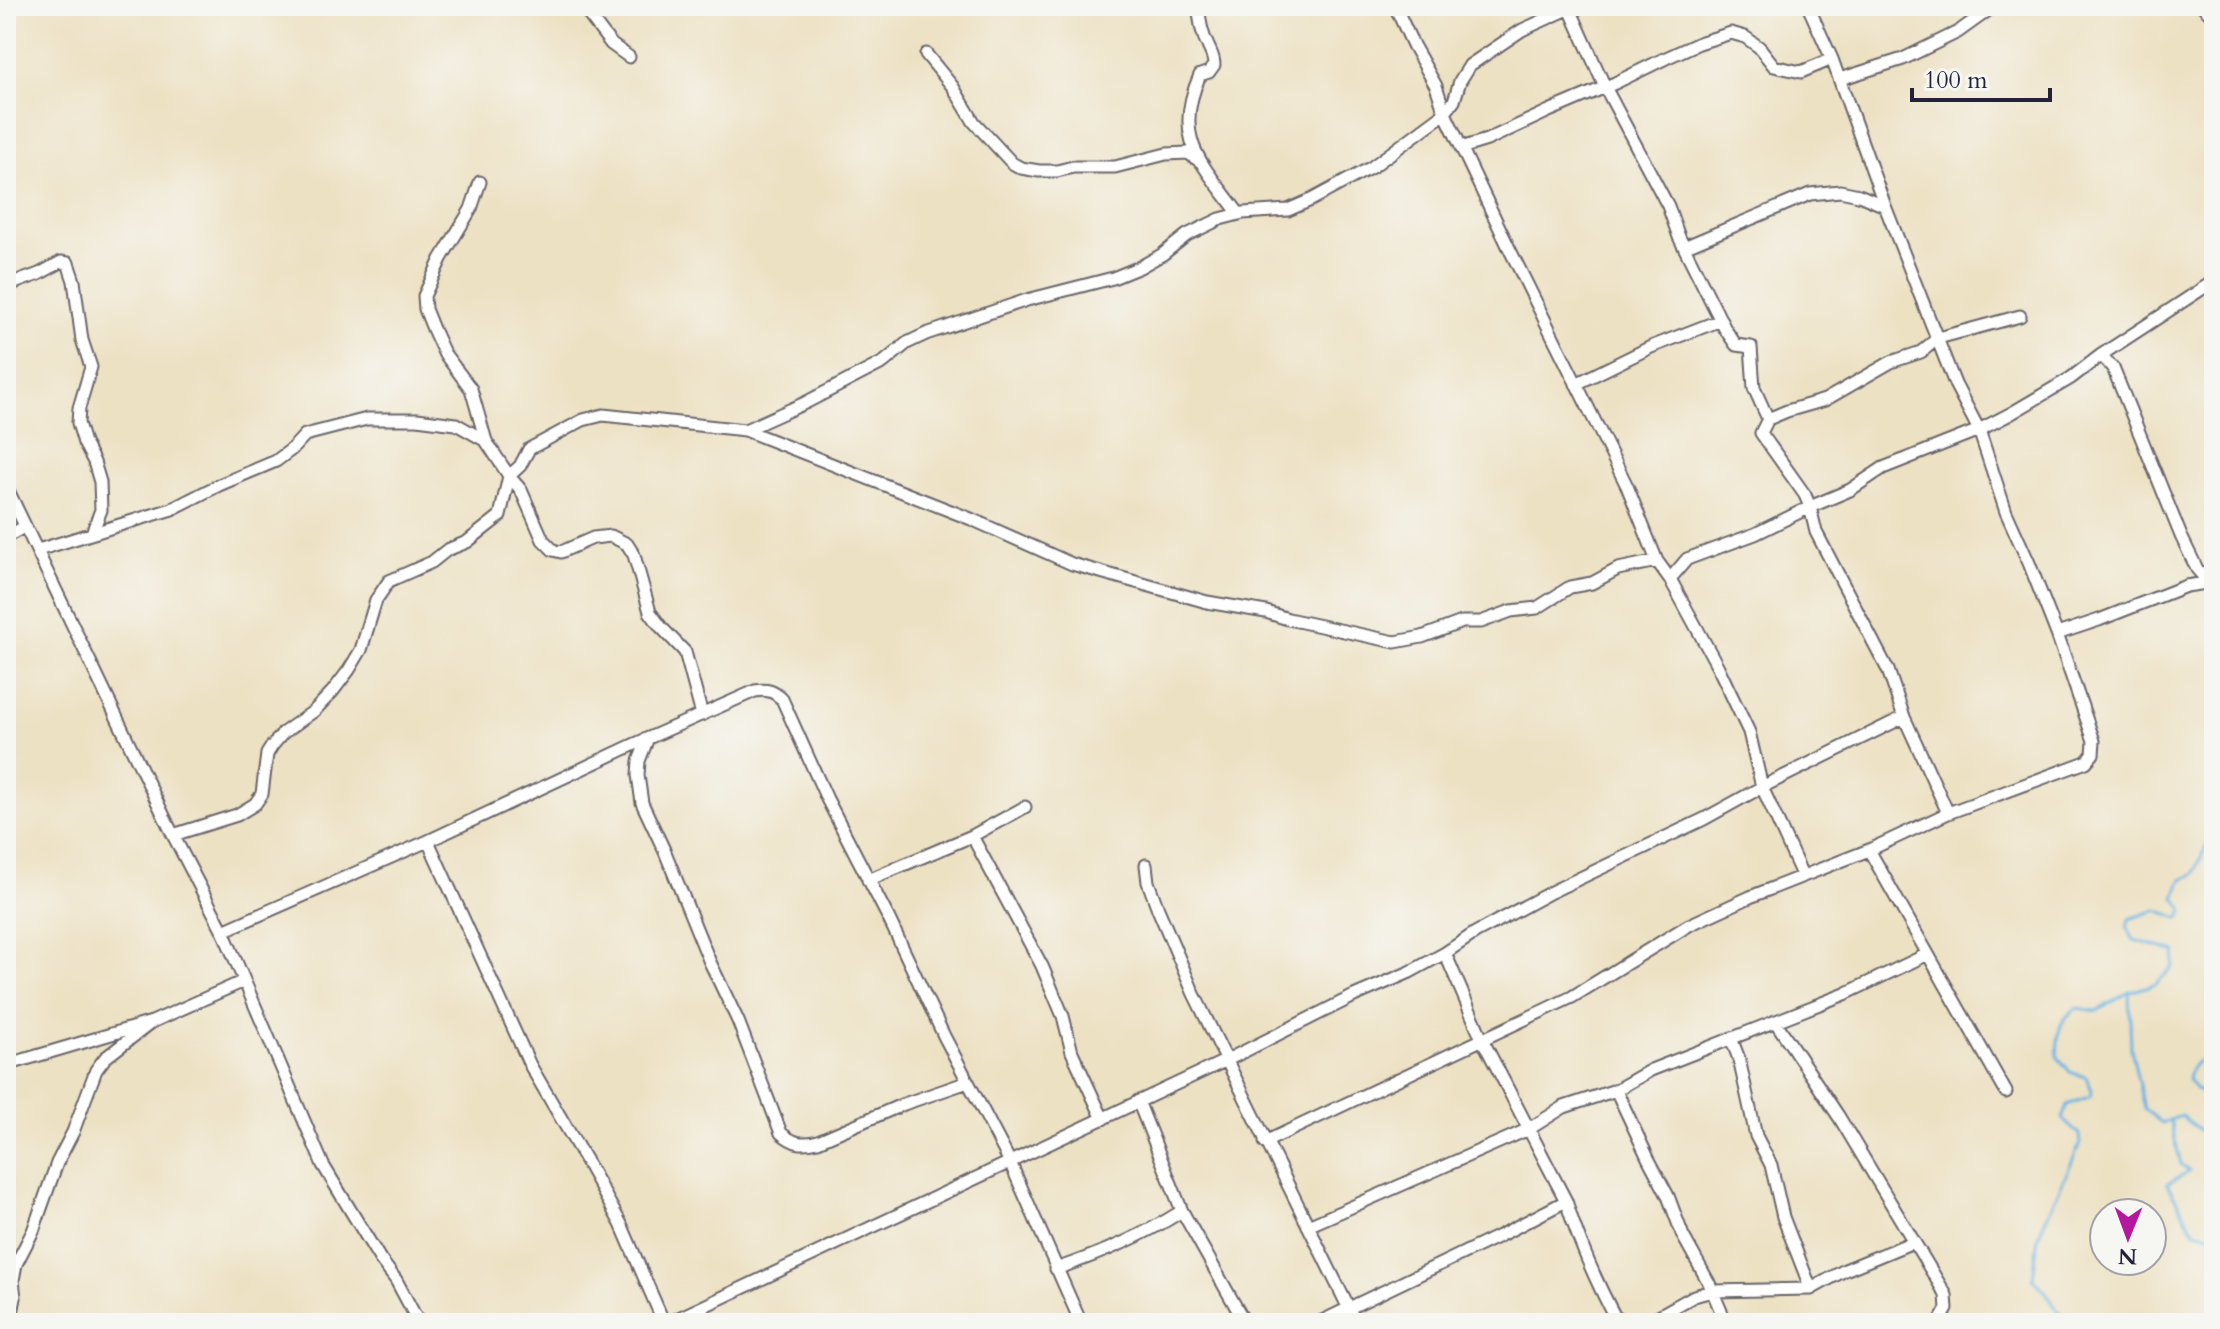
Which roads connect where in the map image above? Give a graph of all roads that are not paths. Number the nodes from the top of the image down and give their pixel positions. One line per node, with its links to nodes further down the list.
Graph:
1 (582, 6): 10 (street)
2 (1199, 6): 16 (street)
3 (1395, 6): 14 (street)
4 (1808, 6): 11 (street)
5 (2206, 6): 8 (street)
6 (1573, 8): 13 (street); 14 (street)
7 (1990, 9): 12 (street)
8 (2214, 13)
9 (926, 54): 16 (street)
10 (629, 57)
11 (1832, 59): 12 (street); 13 (street)
12 (1840, 79): 18 (street)
13 (1605, 87): 15 (street); 20 (street)
14 (1445, 113): 15 (street); 19 (street)
15 (1461, 148): 27 (street)
16 (1201, 162): 19 (street)
17 (480, 182): 31 (street)
18 (1885, 206): 20 (street); 25 (street)
19 (1239, 214): 29 (street)
20 (1684, 247): 24 (street)
21 (2214, 281): 26 (street)
22 (6, 286): 36 (street)
23 (2020, 316): 25 (street)
24 (1721, 320): 27 (street); 28 (street)
25 (1938, 338): 28 (street); 30 (street)
26 (2101, 355): 30 (street); 41 (street)
27 (1576, 384): 39 (street)
28 (1768, 419): 34 (street)
29 (745, 430): 32 (street); 39 (street)
30 (1979, 430): 34 (street); 42 (street)
31 (486, 441): 32 (street); 36 (street)
32 (509, 476): 43 (street); 49 (street)
33 (6, 486): 35 (street)
34 (1810, 507): 40 (street); 44 (street)
35 (24, 527): 37 (street); 38 (street)
36 (92, 533): 38 (street)
37 (6, 537)
38 (38, 550): 49 (street)
39 (1657, 561): 40 (street)
40 (1670, 579): 46 (street)
41 (2211, 582): 42 (street)
42 (2057, 634): 48 (street)
43 (702, 715): 45 (street); 55 (street)
44 (1904, 717): 46 (street); 48 (street)
45 (648, 738): 51 (street); 66 (street)
46 (1762, 787): 54 (street); 57 (street)
47 (1025, 807): 50 (street)
48 (1948, 813): 52 (street)
49 (173, 835): 56 (street)
50 (972, 836): 55 (street); 70 (street)
51 (428, 841): 56 (street); 84 (street)
52 (1869, 850): 54 (street); 58 (street)
53 (1146, 865): 64 (street)
54 (1802, 875): 63 (street)
55 (868, 880): 66 (street)
56 (223, 931): 59 (street)
57 (1445, 953): 63 (street); 64 (street)
58 (1928, 954): 60 (street); 68 (street)
59 (244, 981): 61 (street); 83 (street)
60 (1775, 1021): 62 (street); 77 (street)
61 (152, 1022): 65 (street); 82 (street)
62 (1731, 1038): 67 (street); 79 (street)
63 (1483, 1041): 71 (street); 72 (street)
64 (1227, 1060): 69 (street); 72 (street)
65 (6, 1065)
66 (968, 1082): 73 (street)
67 (1616, 1090): 71 (street); 80 (street)
68 (2006, 1092)
69 (1138, 1101): 70 (street); 75 (street)
70 (1103, 1119): 73 (street)
71 (1529, 1129): 74 (street); 76 (street)
72 (1265, 1142): 76 (street)
73 (1010, 1162): 78 (street); 84 (street)
74 (1566, 1201): 81 (street); 89 (street)
75 (1182, 1211): 78 (street); 86 (street)
76 (1308, 1226): 81 (street)
77 (1913, 1242): 79 (street); 92 (street)
78 (1056, 1269): 85 (street)
79 (1811, 1289): 80 (street)
80 (1712, 1291): 90 (street); 91 (street)
81 (1350, 1307): 87 (street); 88 (street)
82 (10, 1323)
83 (419, 1323)
84 (666, 1323)
85 (1081, 1323)
86 (1245, 1323)
87 (1318, 1323)
88 (1356, 1323)
89 (1618, 1323)
90 (1646, 1323)
91 (1726, 1323)
92 (1939, 1323)

